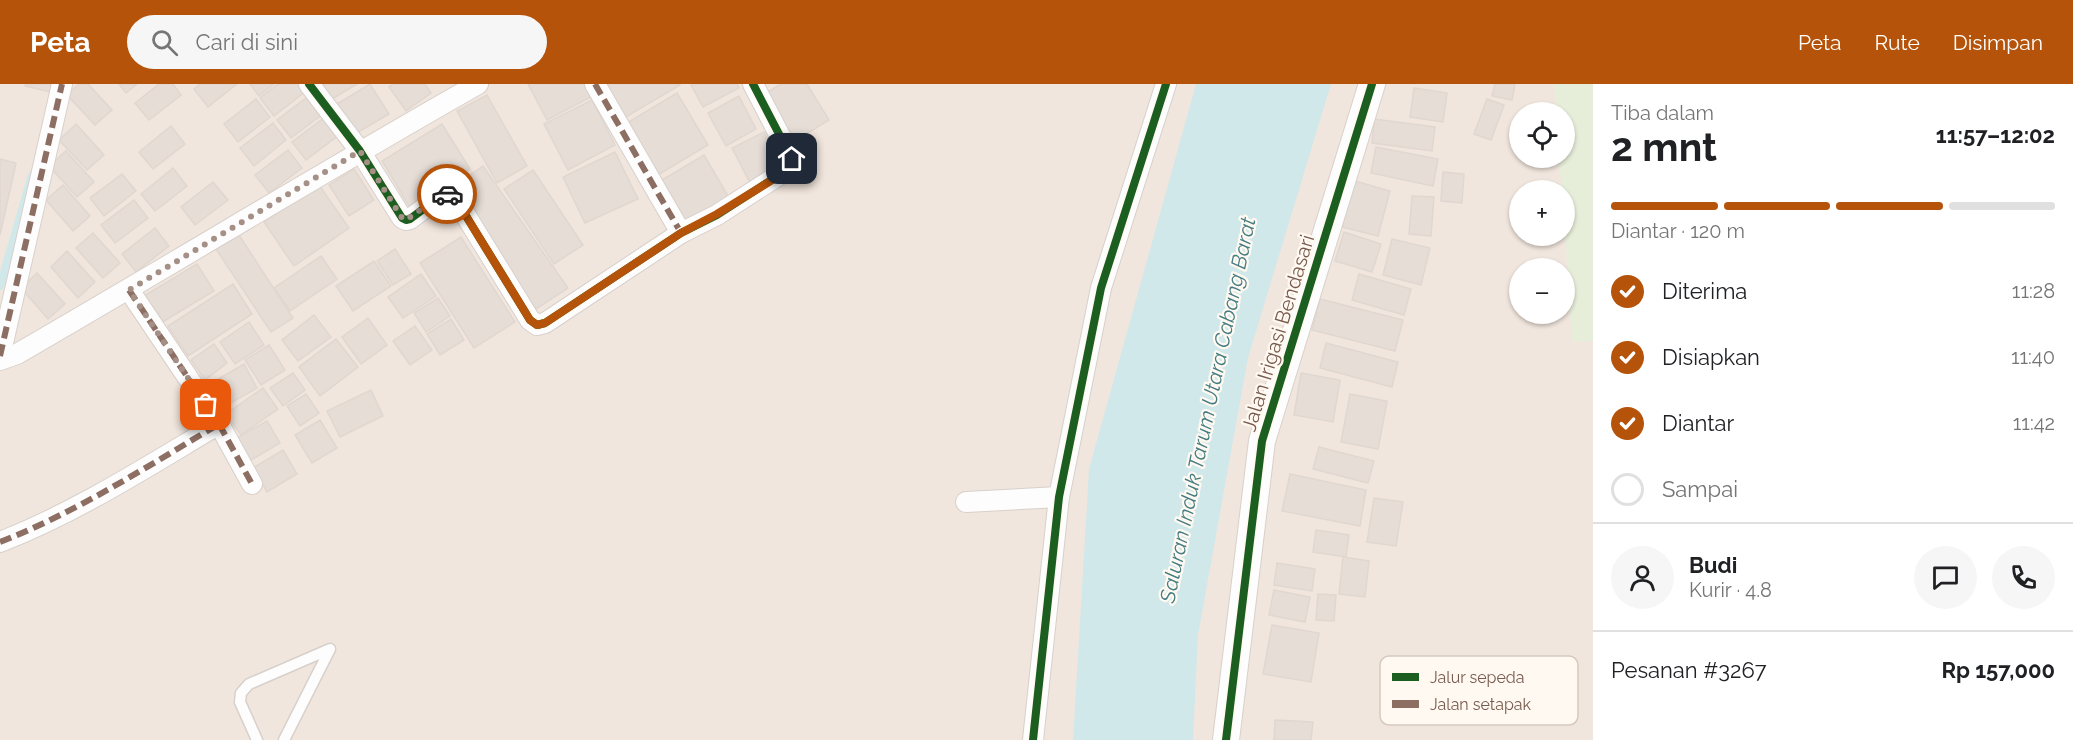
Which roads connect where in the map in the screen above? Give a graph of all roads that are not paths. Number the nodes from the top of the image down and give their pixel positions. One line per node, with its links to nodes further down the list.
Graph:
1 (62, 84): 11 (street)
2 (309, 84): 8 (street)
3 (478, 84): 8 (street)
4 (595, 84): 9 (street)
5 (753, 84): 9 (street)
6 (1166, 84): 14 (street)
7 (1372, 84): 20 (street, Jalan Irigasi Bendasari)
8 (360, 151): 9 (street); 10 (street)
9 (681, 233)
10 (129, 290): 11 (street); 12 (street)
11 (0, 358)
12 (219, 424): 13 (street); 16 (street)
13 (252, 484)
14 (1059, 497): 15 (street); 19 (street)
15 (966, 502)
16 (0, 542)
17 (257, 740): 18 (lane)
18 (284, 740)
19 (1033, 740)
20 (1226, 740)

